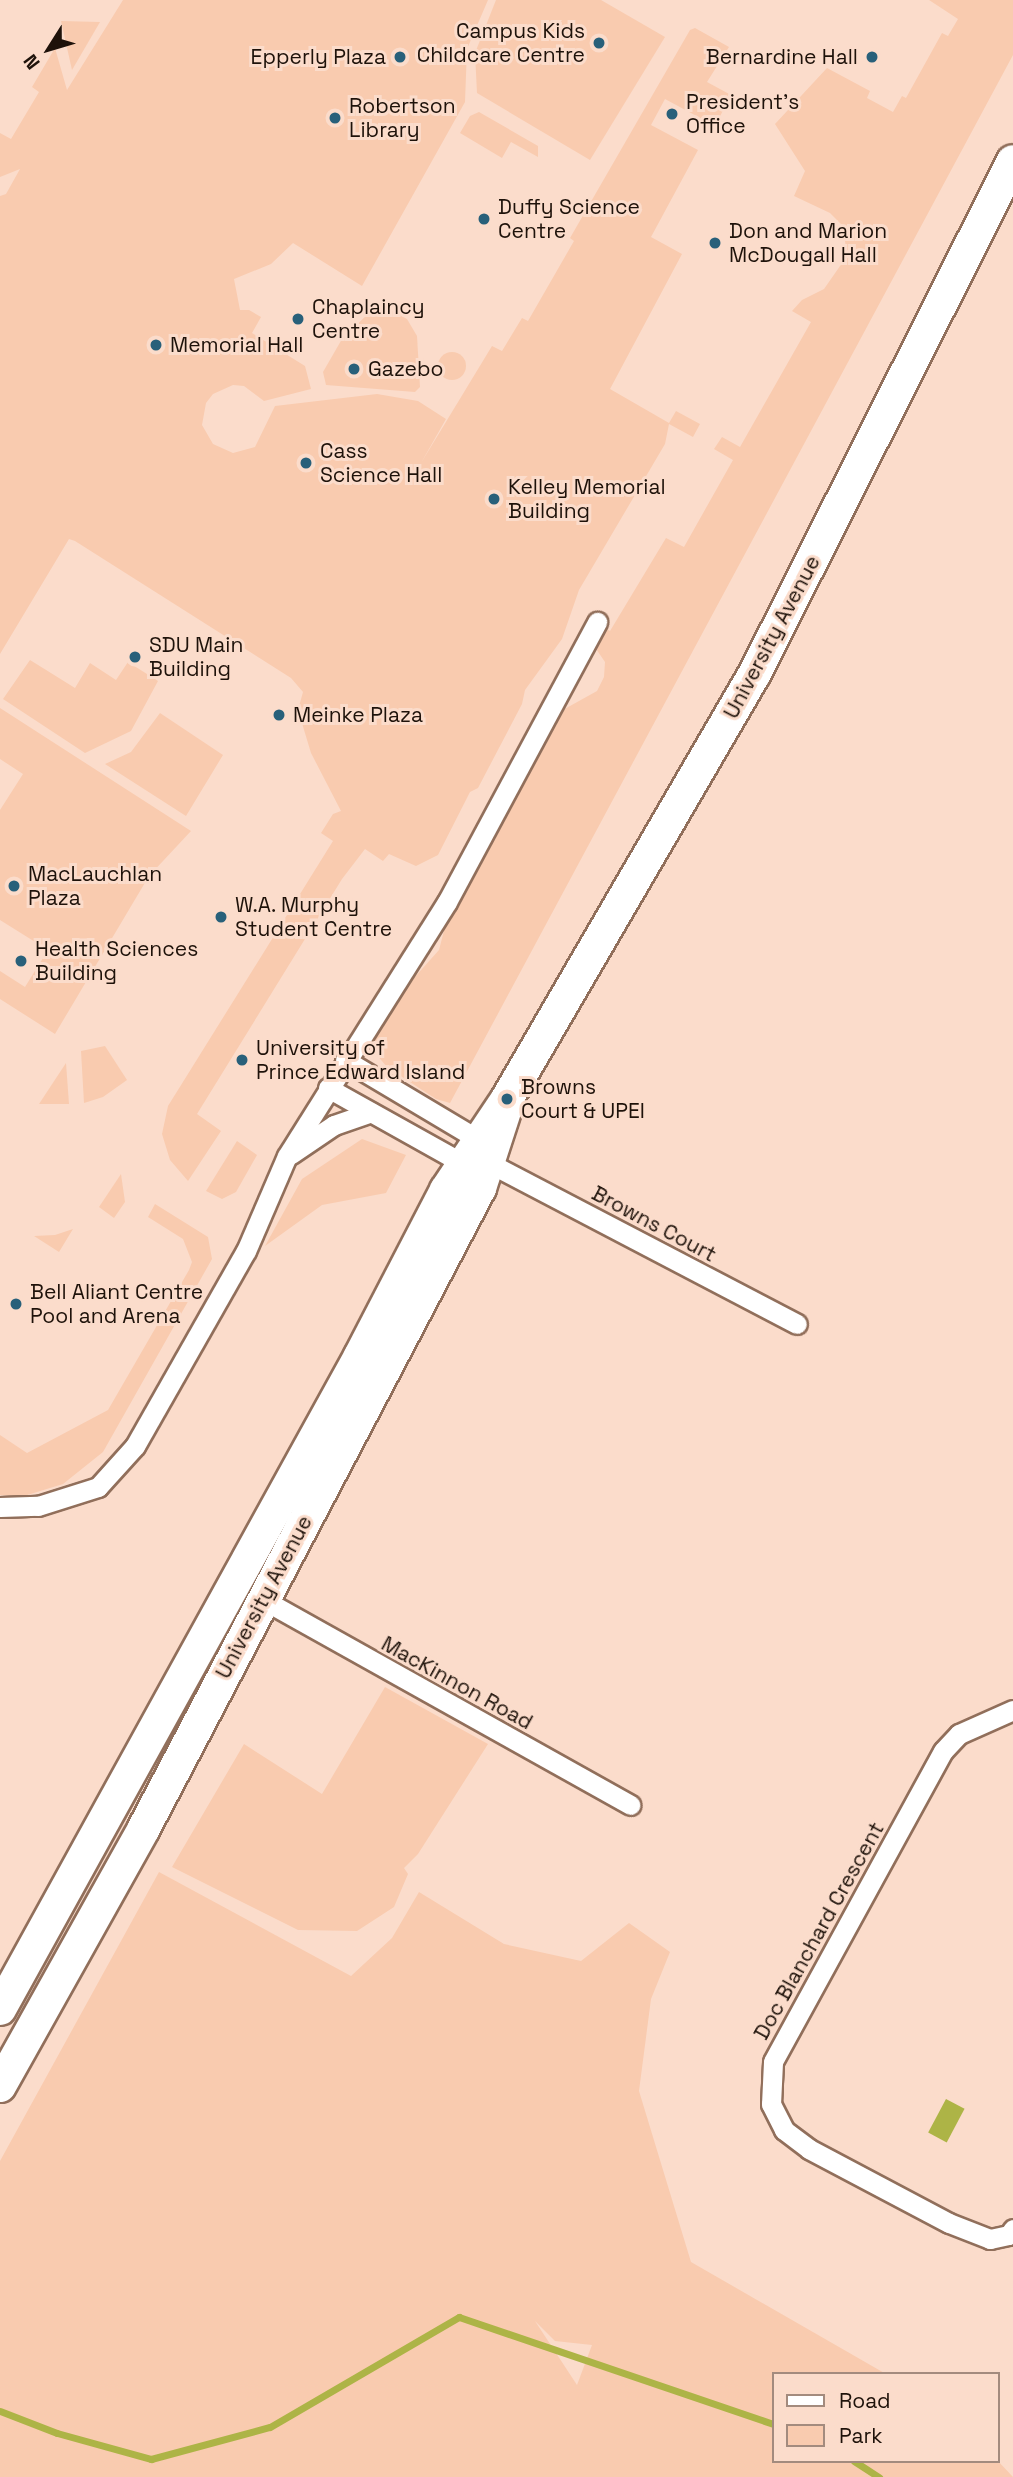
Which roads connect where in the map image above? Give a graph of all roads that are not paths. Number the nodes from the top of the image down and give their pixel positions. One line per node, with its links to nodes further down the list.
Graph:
1 (1013, 161): 6 (main road, University Avenue)
2 (597, 622): 3 (street)
3 (345, 1060): 4 (street); 6 (street)
4 (328, 1088): 5 (street); 7 (street)
5 (371, 1112): 6 (street); 7 (street)
6 (476, 1155): 8 (street, Browns Court); 10 (main road, University Avenue); 13 (main road, University Avenue)
7 (287, 1156): 9 (street)
8 (797, 1324)
9 (0, 1507)
10 (262, 1599): 12 (street, MacKinnon Road); 14 (main road, University Avenue)
11 (1013, 1710): 15 (street, Doc Blanchard Crescent)
12 (630, 1805)
13 (0, 2009)
14 (0, 2086)
15 (1013, 2229)

